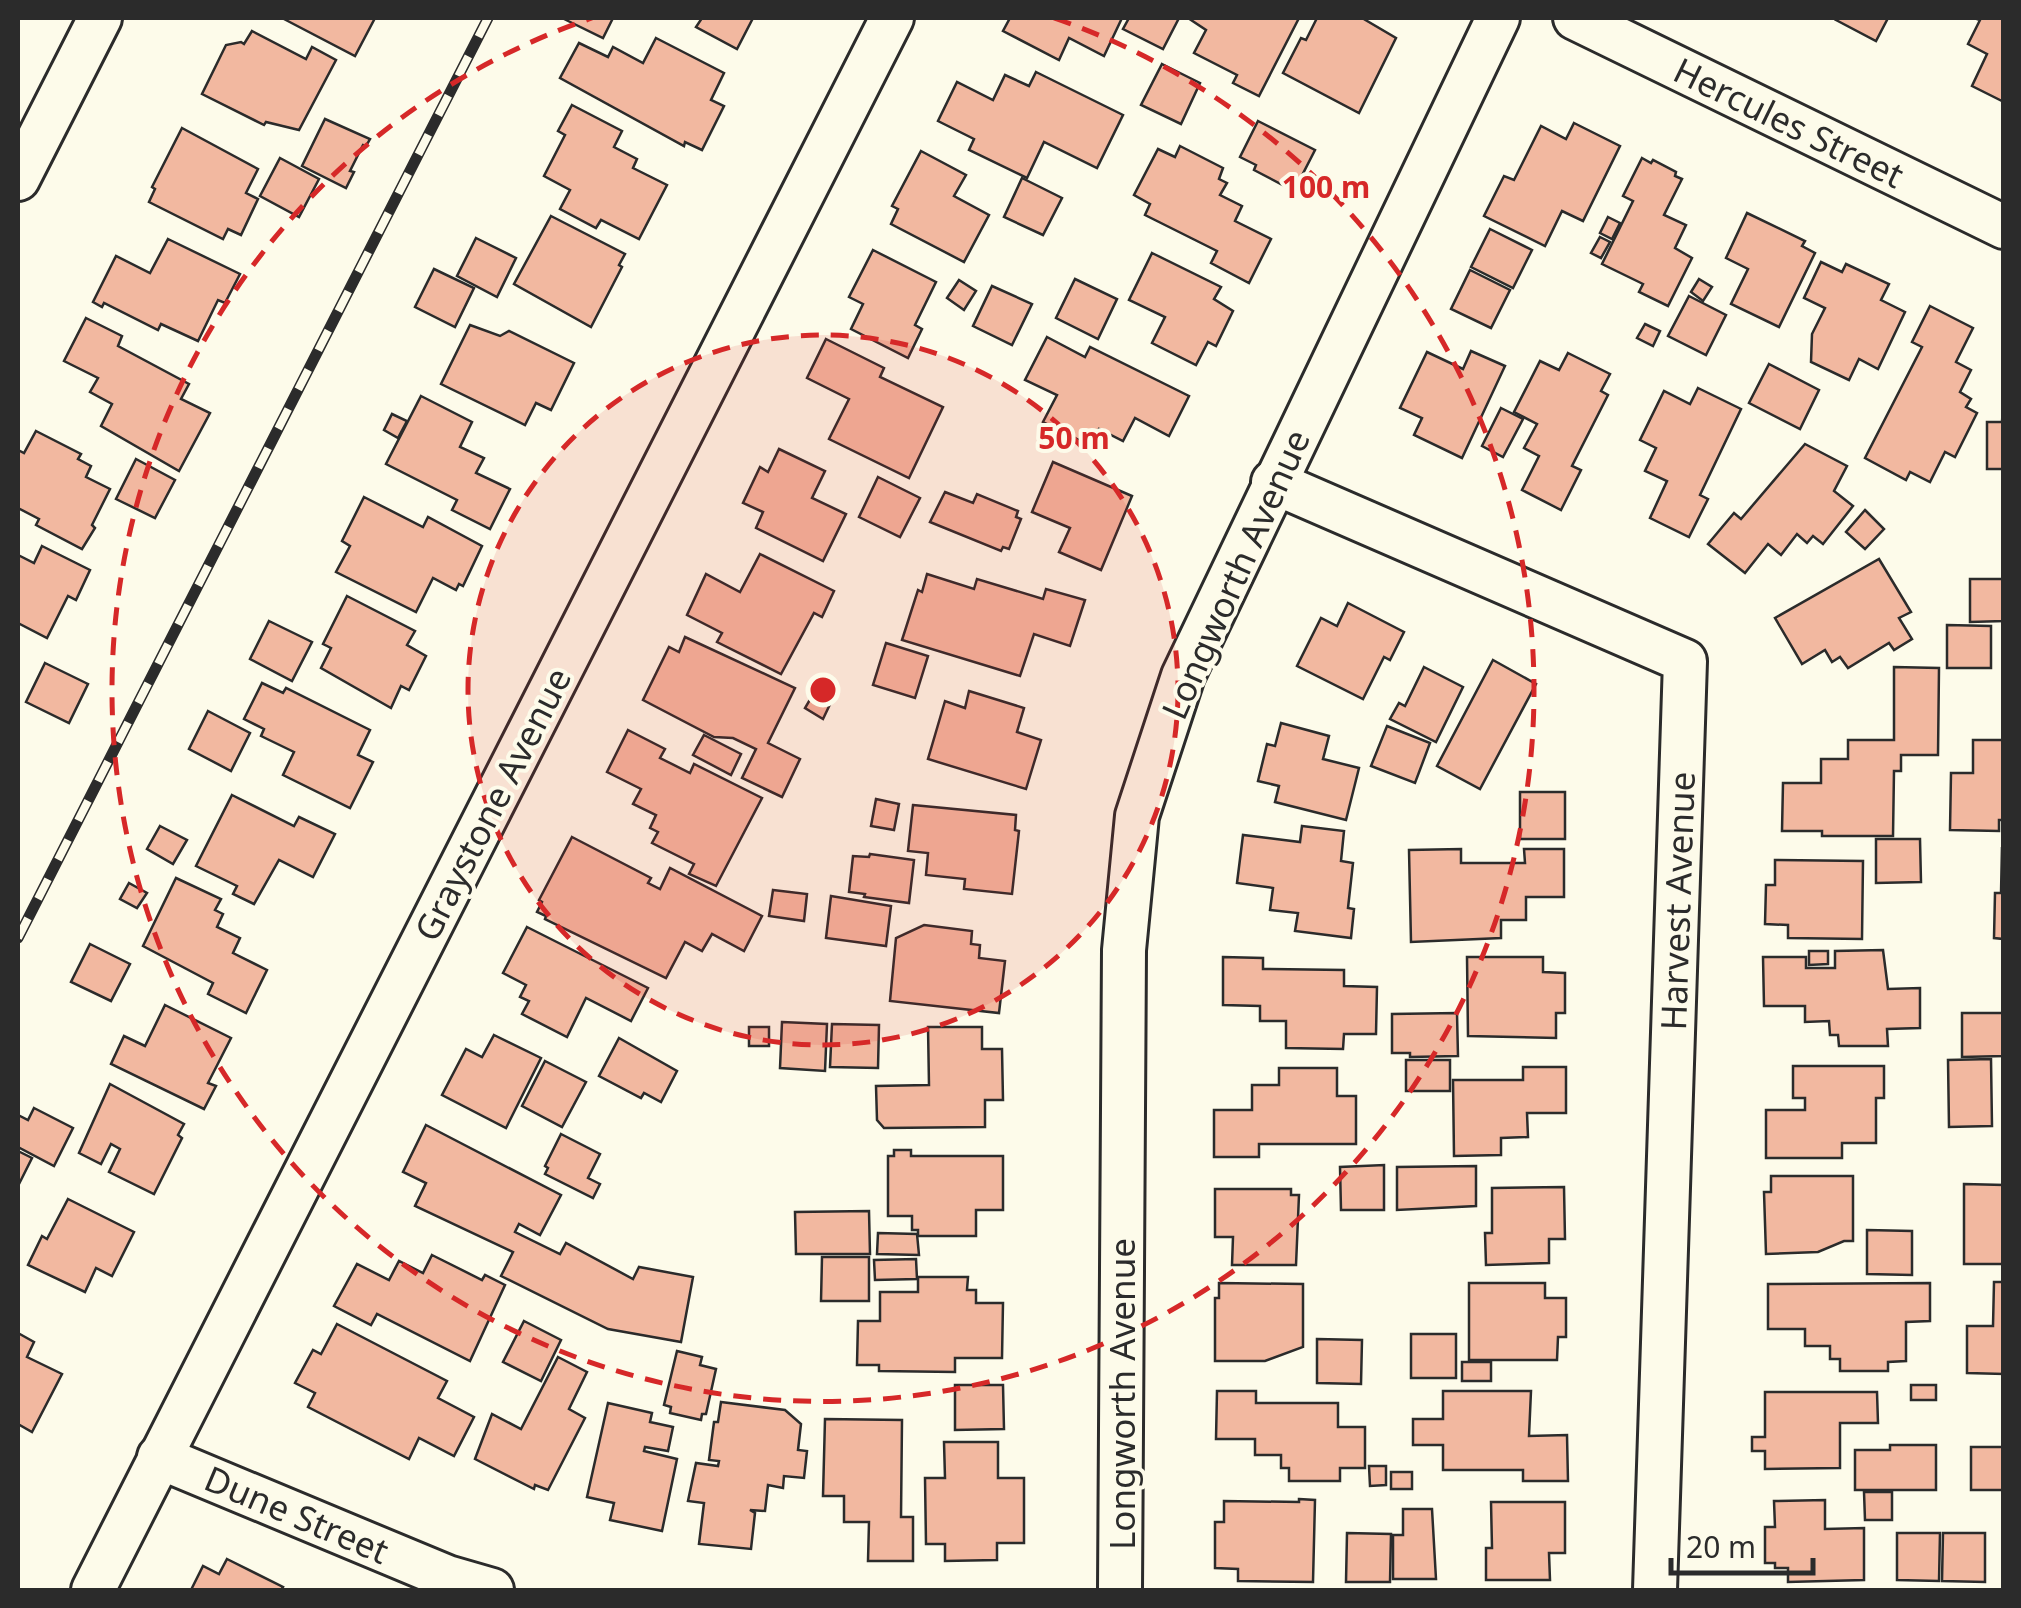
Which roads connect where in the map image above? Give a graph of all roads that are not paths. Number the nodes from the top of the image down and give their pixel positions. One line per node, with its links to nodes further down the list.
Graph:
1 (100, 18): 5 (street)
2 (892, 18): 8 (street, Graystone Avenue)
3 (1498, 18): 7 (street, Longworth Avenue)
4 (1574, 18): 6 (street, Hercules Street)
5 (18, 179)
6 (2004, 227)
7 (1273, 482): 11 (street, Longworth Avenue); 12 (street, Harvest Avenue)
8 (159, 1457): 9 (street, Graystone Avenue); 10 (street, Dune Street)
9 (94, 1590)
10 (492, 1590)
11 (1120, 1590)
12 (1655, 1590)

